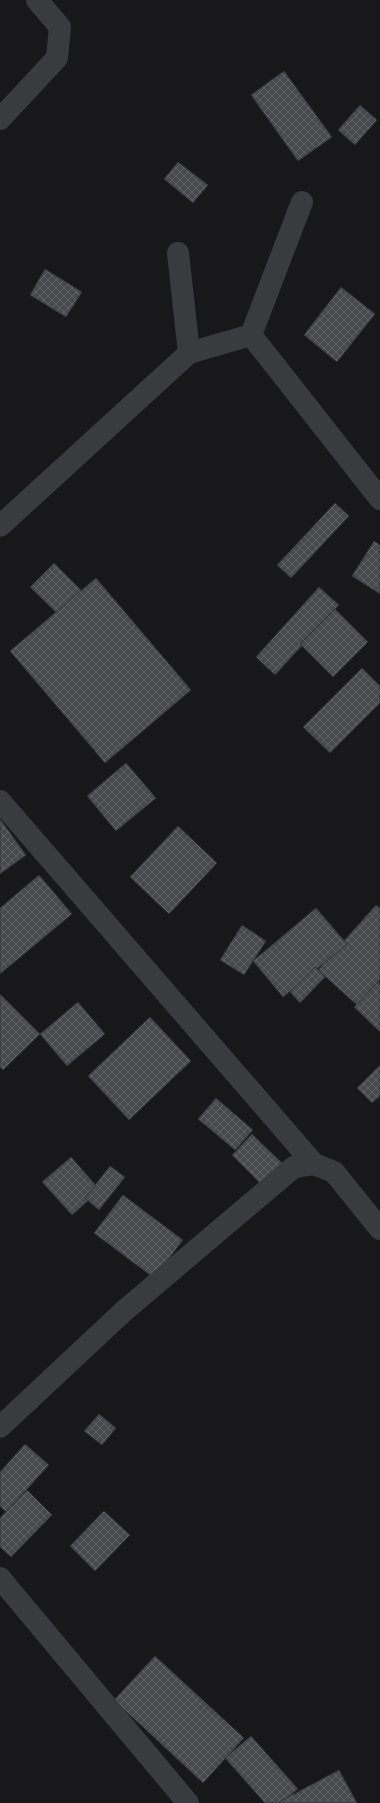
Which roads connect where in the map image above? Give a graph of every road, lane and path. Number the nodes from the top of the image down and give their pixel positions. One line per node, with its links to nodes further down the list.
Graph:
1 (37, 0): 2 (street)
2 (0, 119)
3 (302, 202): 5 (street)
4 (178, 253): 6 (street)
5 (251, 335): 6 (street); 7 (street)
6 (189, 353): 8 (street)
7 (380, 499)
8 (0, 526)
9 (0, 801): 10 (street)
10 (314, 1164): 11 (street); 12 (street)
11 (380, 1229)
12 (0, 1427)
13 (0, 1578): 14 (street)
14 (188, 1803)

